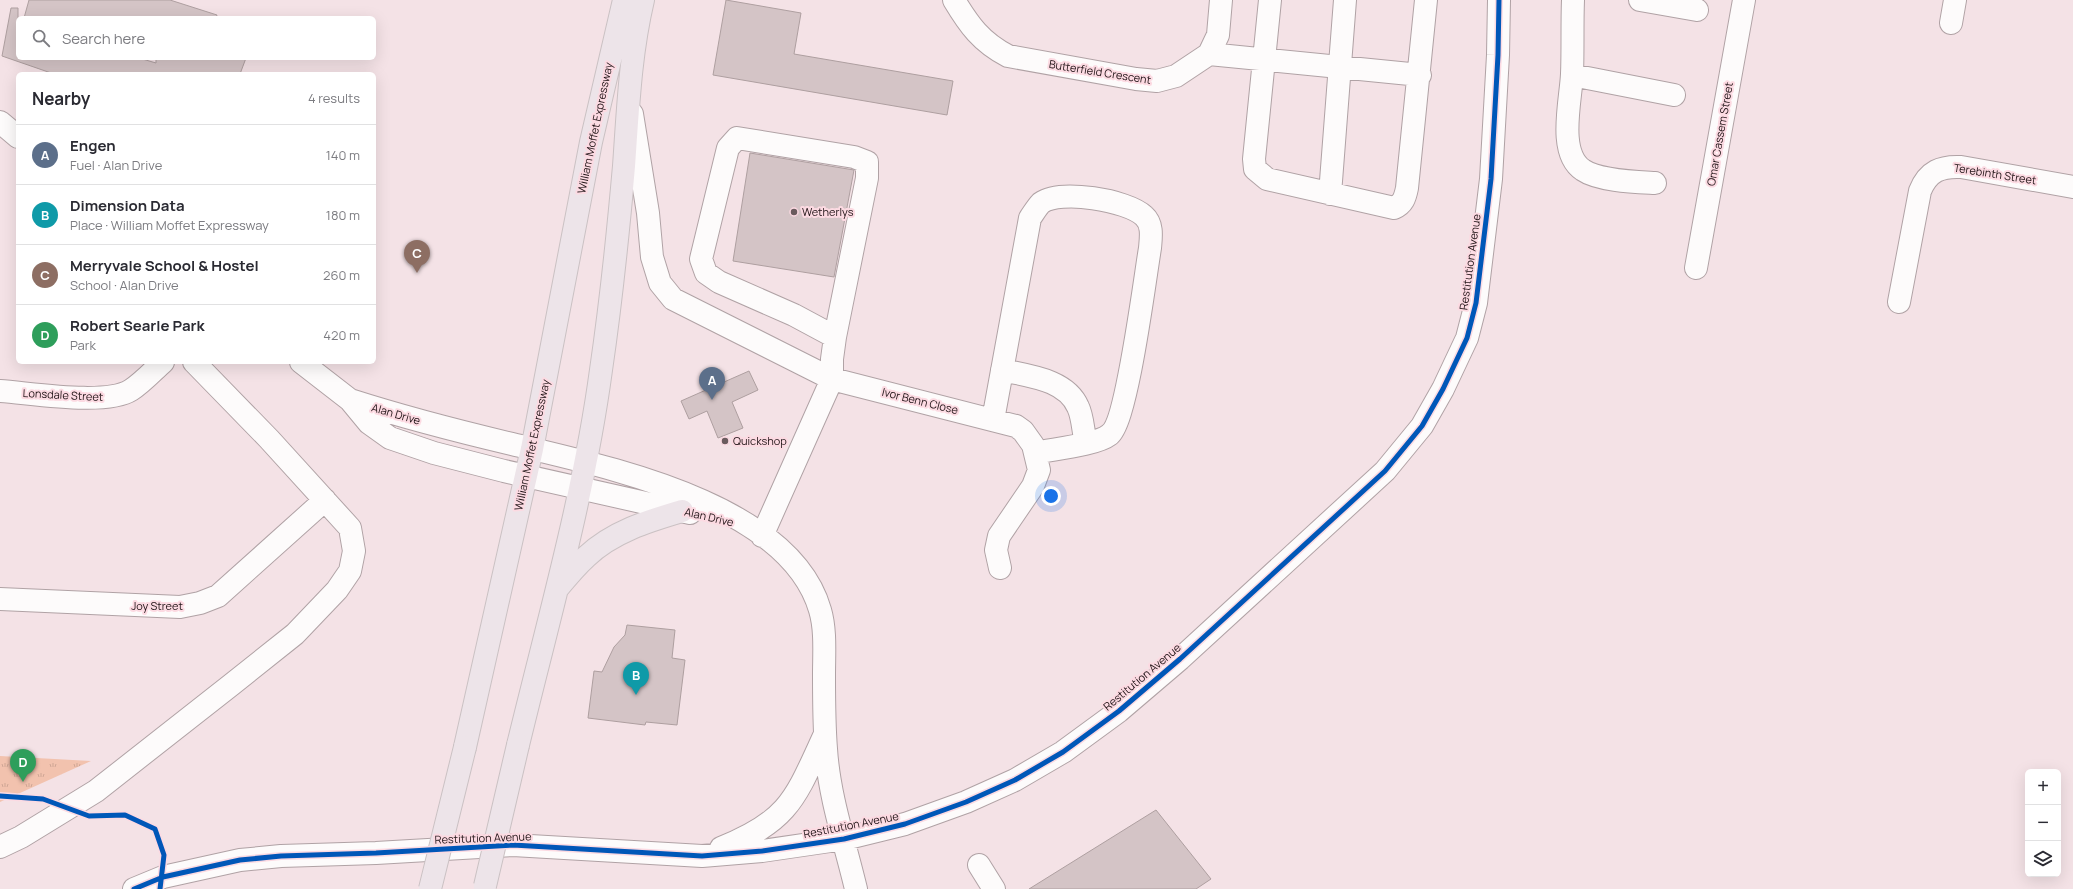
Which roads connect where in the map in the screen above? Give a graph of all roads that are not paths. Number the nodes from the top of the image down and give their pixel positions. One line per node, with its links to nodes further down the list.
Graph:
1 (624, 0): 39 (main road, William Moffet Expressway)
2 (644, 0): 20 (main road, William Moffet Expressway)
3 (954, 0): 15 (street, Butterfield Crescent)
4 (1221, 0): 15 (street)
5 (1270, 0): 16 (street)
6 (1345, 0): 17 (street)
7 (1426, 0): 19 (street)
8 (1499, 0): 51 (street, Restitution Avenue)
9 (1573, 0): 18 (street)
10 (1640, 0): 13 (street)
11 (1744, 0): 27 (street, Omar Cassem Street)
12 (1955, 0): 14 (street)
13 (1697, 10)
14 (1951, 23)
15 (1209, 54): 16 (street)
16 (1264, 60): 17 (street); 26 (street)
17 (1339, 66): 19 (street); 26 (street)
18 (1572, 74): 21 (street); 24 (street)
19 (1420, 75): 26 (street)
20 (628, 92): 34 (street, Ivor Benn Close); 41 (main road, William Moffet Expressway)
21 (1674, 95)
22 (0, 122): 23 (street)
23 (16, 135)
24 (1655, 183)
25 (2073, 187): 28 (street, Terebinth Street)
26 (1330, 194)
27 (1696, 268)
28 (1899, 302)
29 (835, 337): 29 (street); 34 (street)
30 (161, 364): 35 (street, Lonsdale Street)
31 (196, 364): 44 (street)
32 (304, 364): 36 (street, Alan Drive)
33 (1002, 370): 37 (street); 38 (street); 38 (street)
34 (832, 379): 37 (street, Ivor Benn Close); 46 (street)
35 (0, 391)
36 (350, 400): 39 (street, Alan Drive); 42 (street, Alan Drive)
37 (993, 420): 40 (street, Ivor Benn Close)
38 (1086, 443): 40 (street)
39 (532, 449): 41 (street, Alan Drive); 42 (main road, William Moffet Expressway)
40 (1035, 453): 47 (street, Ivor Benn Close)
41 (586, 461): 43 (main road, William Moffet Expressway); 46 (street, Alan Drive)
42 (526, 475): 43 (street, Alan Drive); 56 (main road, William Moffet Expressway, bridge)
43 (580, 488): 45 (street, Alan Drive); 48 (main road, William Moffet Expressway)
44 (325, 500): 49 (street, Joy Street); 52 (street)
45 (682, 511): 46 (street, Alan Drive); 48 (main road)
46 (755, 530): 50 (street)
47 (1000, 568)
48 (555, 591): 57 (main road, William Moffet Expressway, bridge)
49 (0, 599)
50 (825, 733): 51 (street); 53 (street)
51 (844, 839): 53 (street, Restitution Avenue); 58 (street)
52 (0, 847)
53 (702, 856): 55 (street, Restitution Avenue)
54 (979, 865): 59 (street)
55 (134, 889)
56 (430, 889)
57 (484, 889)
58 (856, 889)
59 (994, 889)

